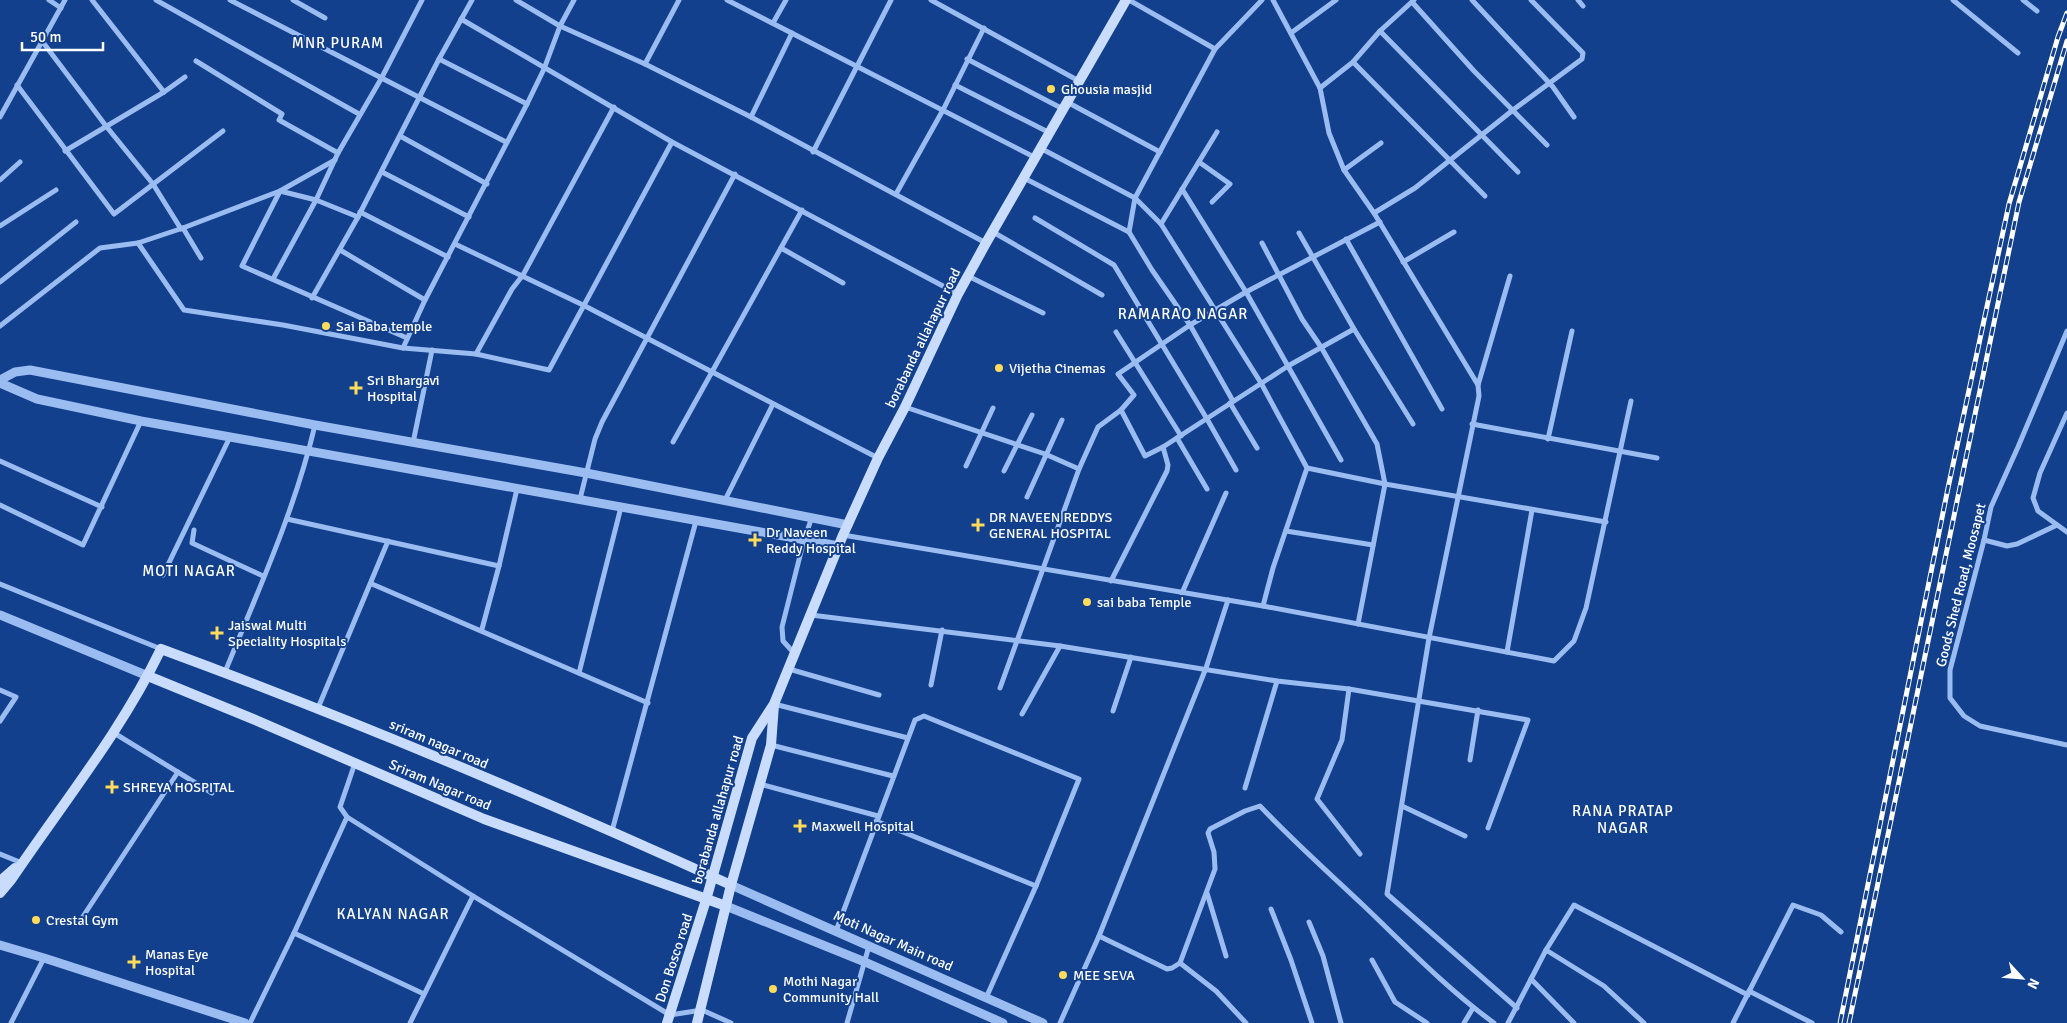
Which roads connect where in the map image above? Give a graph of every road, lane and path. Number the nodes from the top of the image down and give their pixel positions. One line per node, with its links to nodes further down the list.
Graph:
1 (49, 0): 27 (street)
2 (65, 0): 27 (street)
3 (92, 0): 54 (street)
4 (156, 0): 61 (street)
5 (230, 0): 48 (street)
6 (293, 0): 29 (street)
7 (421, 0): 48 (street)
8 (472, 0): 30 (street)
9 (516, 0): 32 (street)
10 (574, 0): 32 (street)
11 (678, 0): 44 (street)
12 (727, 0): 31 (street)
13 (786, 0): 31 (street)
14 (891, 0): 45 (street)
15 (931, 0): 33 (street)
16 (1128, 0): 38 (street); 49 (main road, borabanda allahapur road)
17 (1262, 0): 38 (street)
18 (1273, 0): 36 (street)
19 (1336, 0): 36 (street)
20 (1472, 0): 50 (street)
21 (1530, 0): 50 (street)
22 (1578, 0): 26 (street)
23 (1953, 0): 39 (street)
24 (2023, 0): 28 (street)
25 (1413, 1): 34 (street); 60 (street)
26 (1583, 6)
27 (60, 8): 37 (street)
28 (2037, 12)
29 (325, 18)
30 (461, 19): 40 (street); 46 (street)
31 (773, 23): 35 (street)
32 (560, 26): 44 (street); 46 (street)
33 (984, 28): 41 (street); 49 (street)
34 (1380, 31): 43 (street); 69 (street)
35 (792, 33): 45 (street); 63 (street)
36 (1291, 34): 53 (street)
37 (42, 41): 51 (street); 65 (street)
38 (1215, 49): 78 (street)
39 (2018, 53)
40 (439, 59): 55 (street); 56 (street)
41 (967, 60): 52 (street); 57 (street)
42 (196, 61): 79 (street)
43 (1353, 62): 53 (street); 82 (street)
44 (645, 64): 63 (street)
45 (857, 66): 59 (street); 77 (street)
46 (544, 69): 56 (street); 58 (street)
47 (185, 77): 54 (street)
48 (381, 79): 55 (street); 61 (street)
49 (1079, 81): 57 (main road, borabanda allahapur road)
50 (1549, 83): 60 (street); 64 (street)
51 (17, 85): 62 (street); 76 (street)
52 (955, 85): 59 (street); 68 (street)
53 (1320, 88): 85 (street)
54 (164, 92): 65 (street)
55 (419, 98): 70 (street); 71 (street)
56 (527, 104): 71 (street)
57 (1065, 106): 68 (main road, borabanda allahapur road); 78 (street)
58 (614, 107): 72 (street); 126 (street)
59 (943, 110): 80 (street); 96 (street)
60 (1513, 110): 69 (street); 74 (street)
61 (359, 114): 79 (street)
62 (0, 117)
63 (751, 117): 77 (street)
64 (1574, 117)
65 (106, 126): 76 (street); 91 (street)
66 (223, 131): 91 (street)
67 (1217, 132): 84 (street)
68 (1050, 133): 75 (main road, borabanda allahapur road)
69 (1483, 135): 82 (street); 87 (street)
70 (400, 136): 86 (street); 92 (street)
71 (506, 142): 92 (street)
72 (672, 142): 88 (street); 138 (street)
73 (1381, 143): 85 (street)
74 (1547, 145)
75 (1042, 149): 80 (main road, borabanda allahapur road); 98 (street)
76 (65, 151): 91 (street)
77 (813, 152): 96 (street)
78 (1160, 152): 98 (street)
79 (338, 153): 81 (street)
80 (1036, 158): 89 (main road, borabanda allahapur road)
81 (335, 160): 95 (street); 99 (street)
82 (1451, 160): 97 (street); 102 (street)
83 (20, 162): 90 (street)
84 (1199, 162): 93 (street); 100 (street)
85 (1344, 170): 102 (street)
86 (382, 172): 103 (street); 104 (street)
87 (1518, 172)
88 (735, 174): 101 (street); 148 (street)
89 (1024, 178): 111 (main road, borabanda allahapur road); 112 (street)
90 (0, 180)
91 (153, 184): 110 (street)
92 (486, 184): 104 (street)
93 (1182, 189): 108 (street); 133 (street)
94 (56, 190): 109 (street)
95 (280, 191): 99 (street); 110 (street); 130 (street)
96 (896, 194): 117 (street)
97 (1485, 196)
98 (1135, 198): 108 (street); 112 (street)
99 (316, 200): 103 (street); 130 (street)
100 (1212, 202)
101 (802, 210): 120 (street); 134 (street)
102 (1374, 213): 107 (street)
103 (359, 215): 121 (street); 123 (street)
104 (469, 217): 119 (street)
105 (1035, 218): 149 (street)
106 (76, 222): 131 (street)
107 (1380, 222): 115 (street); 125 (street)
108 (1161, 224): 139 (street)
109 (0, 226)
110 (182, 228): 116 (street); 124 (street)
111 (992, 232): 117 (main road, borabanda allahapur road); 135 (street)
112 (1129, 232): 141 (street)
113 (1454, 232): 125 (street)
114 (1300, 233): 122 (street)
115 (1346, 239): 122 (street); 165 (street)
116 (138, 243): 142 (street); 151 (street)
117 (986, 243): 128 (main road, borabanda allahapur road)
118 (1262, 243): 127 (street)
119 (455, 244): 123 (street); 126 (street)
120 (781, 248): 132 (street); 156 (street)
121 (340, 250): 136 (street); 137 (street)
122 (1313, 256): 127 (street); 143 (street)
123 (448, 257): 137 (street)
124 (201, 258)
125 (1403, 262): 159 (street)
126 (523, 275): 138 (street); 153 (street)
127 (1280, 275): 133 (street); 150 (street)
128 (968, 276): 134 (main road, borabanda allahapur road); 140 (street)
129 (1510, 276): 159 (street)
130 (273, 279): 136 (street)
131 (0, 282)
132 (843, 283)
133 (1246, 292): 139 (street); 155 (street)
134 (958, 294): 163 (main road, borabanda allahapur road)
135 (1102, 295)
136 (312, 298): 147 (street)
137 (425, 300): 147 (street)
138 (583, 305): 148 (street); 153 (street)
139 (1217, 310): 141 (street); 158 (street)
140 (1043, 313)
141 (1190, 325): 149 (street); 161 (street)
142 (0, 326)
143 (1354, 329): 150 (street); 172 (street)
144 (1572, 331): 178 (street)
145 (2067, 331): 220 (street, Goods Shed Road, Moosapet)
146 (1116, 332): 154 (street)
147 (407, 338): 151 (street)
148 (647, 340): 156 (street); 196 (street)
149 (1161, 344): 154 (street); 169 (street)
150 (1321, 347): 155 (street); 197 (street)
151 (403, 348): 152 (street)
152 (432, 350): 153 (street); 180 (street)
153 (476, 354)
154 (1136, 363): 166 (street); 177 (street)
155 (1288, 366): 158 (street); 189 (street)
156 (711, 370): 162 (street); 179 (street)
157 (0, 382): 171 (street); 174 (street)
158 (1262, 383): 161 (street); 192 (street)
159 (1478, 385): 173 (street)
160 (1631, 401): 185 (street)
161 (1231, 402): 169 (street); 183 (street)
162 (773, 404): 187 (street); 204 (street)
163 (905, 407): 175 (street); 187 (main road, borabanda allahapur road)
164 (993, 408): 175 (street)
165 (1442, 409)
166 (1121, 410): 182 (street); 193 (street)
167 (2067, 413): 214 (street)
168 (1032, 415): 181 (street)
169 (1207, 419): 177 (street); 194 (street)
170 (1062, 420): 186 (street)
171 (142, 421): 176 (street); 207 (street)
172 (1413, 424)
173 (1472, 424): 178 (street); 201 (street)
174 (315, 425): 180 (street); 184 (street)
175 (982, 432): 181 (street); 191 (street)
176 (230, 437): 184 (street); 226 (street)
177 (1179, 437): 182 (street); 199 (street)
178 (1548, 439): 185 (street)
179 (673, 442)
180 (412, 443): 196 (street)
181 (1017, 444): 186 (street); 195 (street)
182 (1163, 447): 228 (street)
183 (1257, 448)
184 (309, 451): 198 (street); 210 (street)
185 (1620, 451): 188 (street); 212 (street)
186 (1046, 454): 193 (street); 202 (street)
187 (878, 458): 213 (main road, borabanda allahapur road)
188 (1657, 458)
189 (1341, 460)
190 (0, 461): 207 (street)
191 (966, 466)
192 (1307, 468): 197 (street); 216 (street)
193 (1079, 469): 225 (street)
194 (1236, 470)
195 (1004, 471)
196 (586, 473): 203 (street); 204 (street)
197 (1385, 484): 201 (street); 222 (street)
198 (517, 489): 203 (street); 224 (street)
199 (1207, 489)
200 (1226, 493): 231 (street)
201 (1458, 496): 208 (street); 239 (street)
202 (1027, 497)
203 (580, 499): 206 (street)
204 (725, 500): 209 (street)
205 (0, 505): 207 (street)
206 (622, 506): 211 (street); 249 (street)
207 (102, 507)
208 (1532, 510): 212 (street); 243 (street)
209 (812, 518): 213 (street); 219 (street)
210 (287, 519): 221 (street); 227 (street)
211 (696, 521): 219 (street); 258 (street)
212 (1606, 522): 243 (street)
213 (848, 525): 218 (main road, borabanda allahapur road)
214 (2057, 525): 217 (street); 220 (street)
215 (194, 530): 227 (street)
216 (1286, 531): 222 (street); 233 (street)
217 (2067, 532)
218 (843, 535): 223 (main road, borabanda allahapur road); 225 (street)
219 (804, 540): 223 (street); 244 (street)
220 (1984, 540): 268 (street, Goods Shed Road, Moosapet)
221 (388, 541): 224 (street); 230 (street)
222 (1373, 545): 236 (street)
223 (839, 546): 235 (main road, borabanda allahapur road)
224 (500, 566): 237 (street)
225 (1042, 568): 228 (street); 240 (street)
226 (163, 575)
227 (264, 576): 248 (street)
228 (1111, 581): 231 (street)
229 (0, 584): 242 (street)
230 (372, 584): 237 (street); 260 (street)
231 (1182, 593): 232 (street)
232 (1228, 600): 233 (street); 247 (street)
233 (1264, 606): 236 (street)
234 (0, 615): 250 (street)
235 (811, 615): 238 (street); 244 (main road, borabanda allahapur road)
236 (1358, 624): 239 (street)
237 (482, 630): 249 (street)
238 (942, 630): 240 (street); 252 (street)
239 (1430, 638): 243 (street); 257 (street)
240 (1016, 640): 241 (street); 253 (street)
241 (1060, 646): 245 (street); 263 (street)
242 (161, 649): 248 (main road, sriram nagar road); 250 (main road)
243 (1507, 652)
244 (795, 653): 246 (main road, borabanda allahapur road)
245 (1131, 657): 247 (street); 262 (street)
246 (788, 668): 256 (street); 259 (main road, borabanda allahapur road)
247 (1206, 668): 251 (street); 300 (street)
248 (225, 672): 260 (main road, sriram nagar road)
249 (578, 672): 258 (street)
250 (148, 676): 265 (main road); 270 (main road, Sriram Nagar road)
251 (1278, 681): 255 (street); 274 (street)
252 (931, 686)
253 (1000, 688)
254 (0, 690): 264 (street)
255 (1349, 690): 257 (street); 283 (street)
256 (879, 695)
257 (1420, 702): 261 (street); 276 (street)
258 (648, 703): 280 (street)
259 (774, 704): 266 (street); 267 (main road, borabanda allahapur road); 285 (main road, borabanda allahapur road)
260 (318, 708): 280 (main road, sriram nagar road)
261 (1478, 710): 269 (street); 279 (street)
262 (1113, 711)
263 (1022, 714)
264 (0, 721)
265 (114, 733): 271 (street); 284 (main road)
266 (908, 738): 272 (street); 288 (street)
267 (771, 745): 272 (street); 273 (main road, borabanda allahapur road)
268 (2067, 745)
269 (1470, 760)
270 (355, 763): 277 (street); 292 (main road, Sriram Nagar road)
271 (178, 772): 275 (street); 295 (street)
272 (893, 776): 278 (street)
273 (760, 784): 278 (street); 287 (main road, borabanda allahapur road)
274 (1245, 788)
275 (212, 793)
276 (1402, 806): 281 (street); 314 (street)
277 (347, 817): 291 (street); 299 (street)
278 (877, 819): 288 (street); 297 (street)
279 (1488, 828)
280 (612, 832): 285 (main road, sriram nagar road)
281 (1465, 836)
282 (0, 854): 284 (street)
283 (1360, 854)
284 (22, 863): 286 (main road); 289 (main road)
285 (713, 877): 287 (main road, sriram nagar road); 292 (main road, borabanda allahapur road)
286 (0, 880)
287 (731, 885): 293 (main road, borabanda allahapur road); 297 (street, Moti Nagar Main road)
288 (1036, 886): 312 (street)
289 (0, 893)
290 (1207, 893): 304 (street); 308 (street); 313 (street)
291 (473, 896): 311 (street); 317 (street)
292 (706, 900): 293 (main road, Sriram Nagar road); 317 (main road, Don Bosco road)
293 (726, 906): 307 (street); 315 (main road)
294 (1272, 909): 329 (street)
295 (82, 918)
296 (1309, 922): 330 (street)
297 (836, 931): 302 (street, Moti Nagar Main road)
298 (1841, 932): 310 (street)
299 (294, 933): 311 (street); 320 (street)
300 (1100, 936): 308 (street); 327 (street)
301 (0, 944): 305 (street)
302 (870, 945): 307 (street); 312 (street, Moti Nagar Main road)
303 (1546, 950): 309 (street); 310 (street); 336 (street)
304 (1226, 956)
305 (44, 958): 316 (street); 318 (street)
306 (1372, 960): 331 (street)
307 (865, 962): 324 (street); 325 (street)
308 (1180, 963): 328 (street)
309 (1531, 979): 314 (street); 335 (street)
310 (1749, 993): 337 (street); 338 (street)
311 (424, 994): 321 (street)
312 (986, 998): 326 (street, Moti Nagar Main road)
313 (1473, 1008): 332 (street); 333 (street)
314 (1517, 1008): 334 (street)
315 (702, 1010): 317 (street); 322 (main road); 323 (street)
316 (217, 1019): 319 (street)
317 (668, 1019)
318 (11, 1023)
319 (245, 1023)
320 (250, 1023)
321 (410, 1023)
322 (698, 1023)
323 (731, 1023)
324 (847, 1023)
325 (1002, 1023)
326 (1043, 1023)
327 (1060, 1023)
328 (1246, 1023)
329 (1312, 1023)
330 (1341, 1023)
331 (1428, 1023)
332 (1464, 1023)
333 (1494, 1023)
334 (1508, 1023)
335 (1574, 1023)
336 (1644, 1023)
337 (1733, 1023)
338 (1812, 1023)

